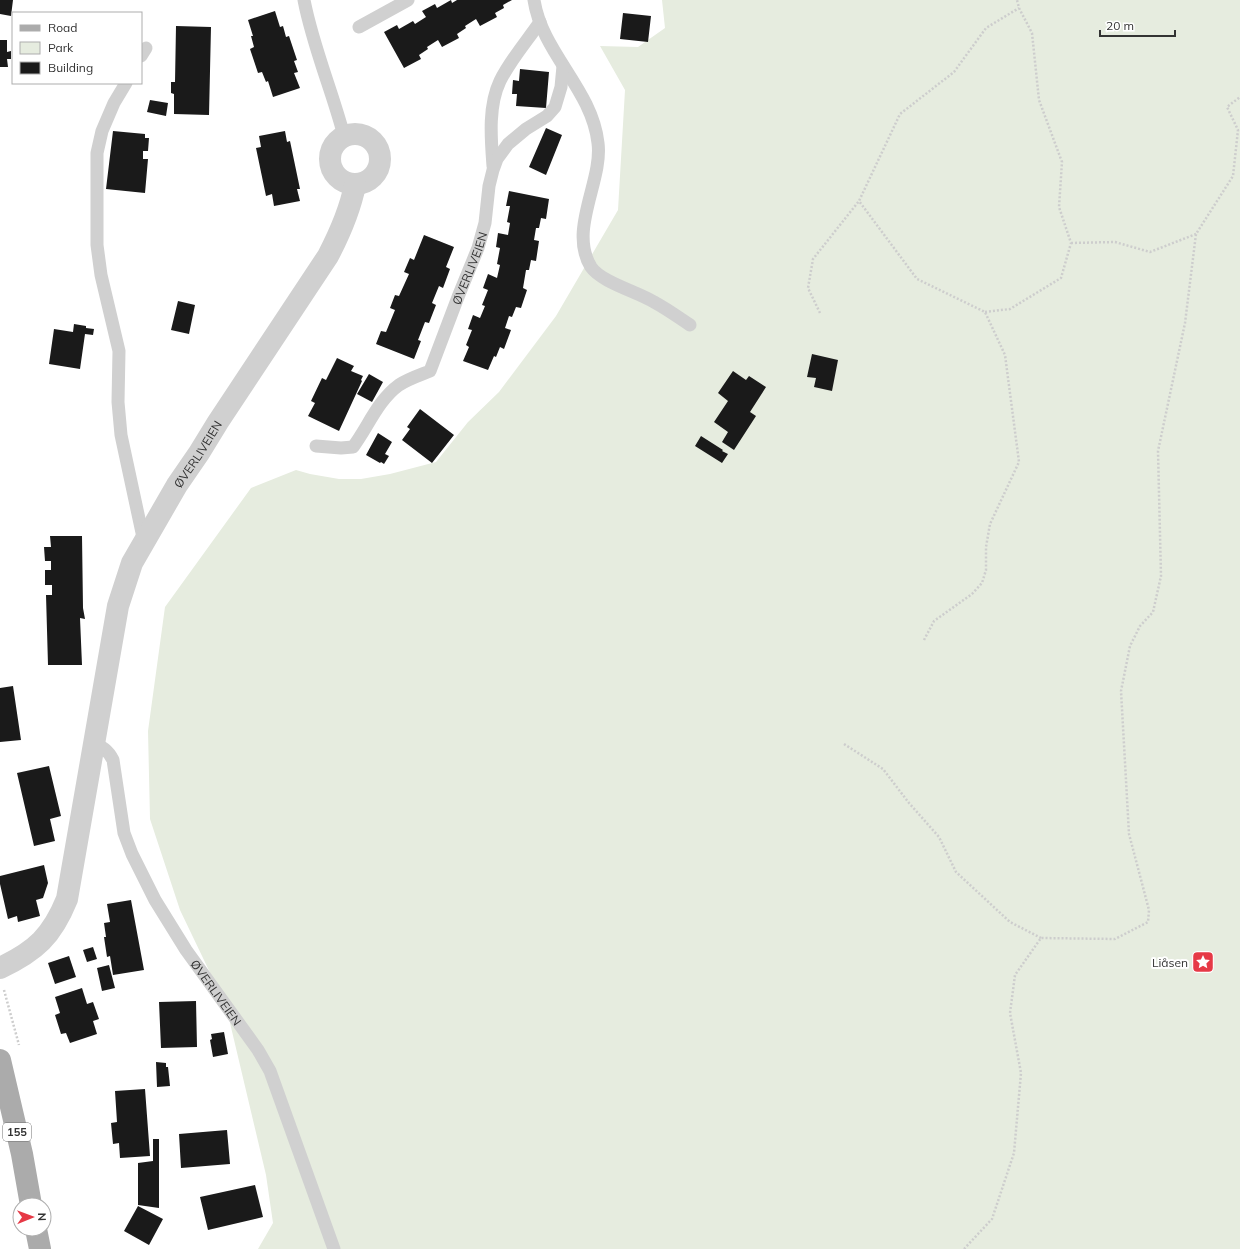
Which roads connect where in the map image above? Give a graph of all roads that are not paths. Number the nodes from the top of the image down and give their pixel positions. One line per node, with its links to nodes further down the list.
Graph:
1 (304, 0): 8 (lane)
2 (408, 0): 5 (lane)
3 (534, 0): 4 (lane)
4 (540, 22): 6 (lane); 9 (lane)
5 (358, 27)
6 (563, 66): 9 (lane, ØVERLIVEIEN); 11 (lane)
7 (125, 84): 13 (lane)
8 (344, 136): 10 (street); 10 (street)
9 (493, 170): 12 (lane, ØVERLIVEIEN)
10 (355, 185): 13 (street, ØVERLIVEIEN)
11 (690, 325)
12 (316, 446)
13 (144, 542): 14 (street, ØVERLIVEIEN)
14 (94, 745): 15 (street, ØVERLIVEIEN); 20 (lane, ØVERLIVEIEN)
15 (0, 968)
16 (0, 1060): 17 (main road, 155)
17 (30, 1197)
18 (38, 1237): 19 (main road)
19 (40, 1249)
20 (334, 1249)

